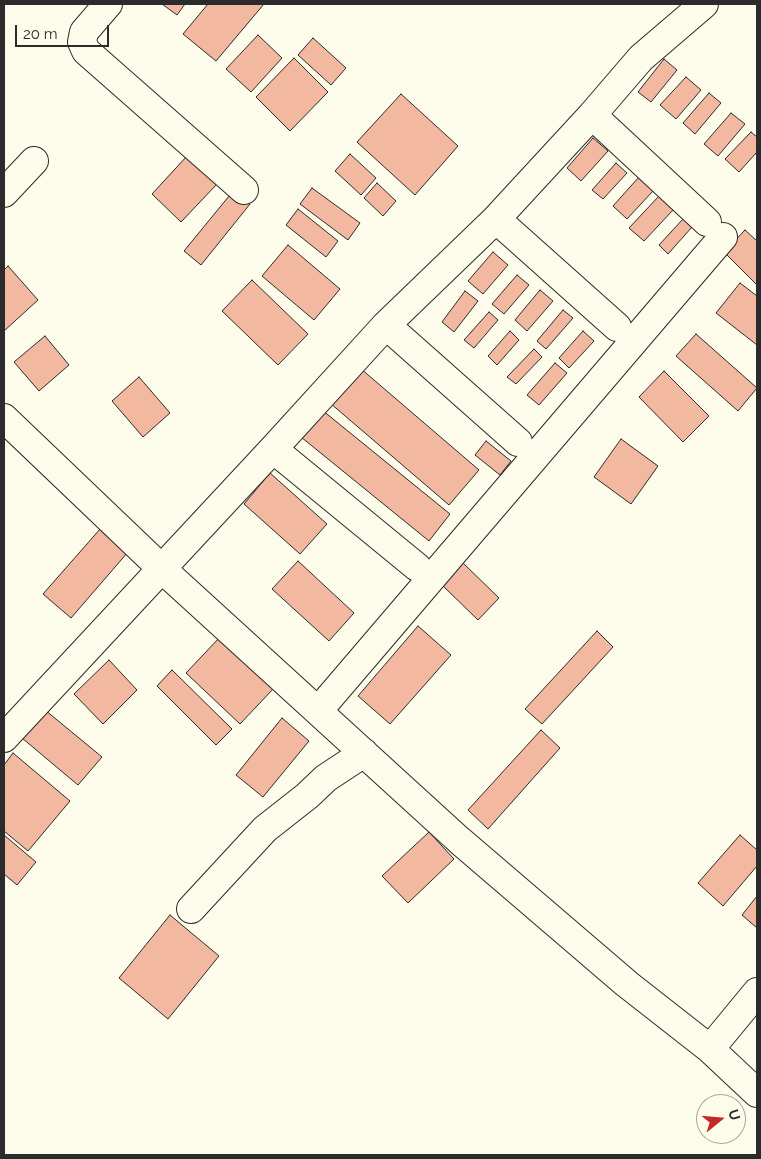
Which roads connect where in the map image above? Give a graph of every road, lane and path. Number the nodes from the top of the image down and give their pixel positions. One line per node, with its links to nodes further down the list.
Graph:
1 (108, 4): 5 (street)
2 (704, 4): 3 (street)
3 (592, 115): 7 (street); 15 (street)
4 (34, 161): 6 (street)
5 (244, 190)
6 (4, 193)
7 (496, 219): 8 (street); 9 (street)
8 (386, 325): 11 (street); 12 (street)
9 (617, 327)
10 (4, 418): 14 (street)
11 (518, 442)
12 (273, 449): 13 (street); 14 (street)
13 (417, 567)
14 (162, 570): 15 (street); 16 (street)
15 (318, 711): 17 (street)
16 (4, 738)
17 (364, 752): 18 (street); 20 (street)
18 (191, 908)
19 (757, 992): 20 (street)
20 (710, 1050): 21 (street)
21 (757, 1093)

